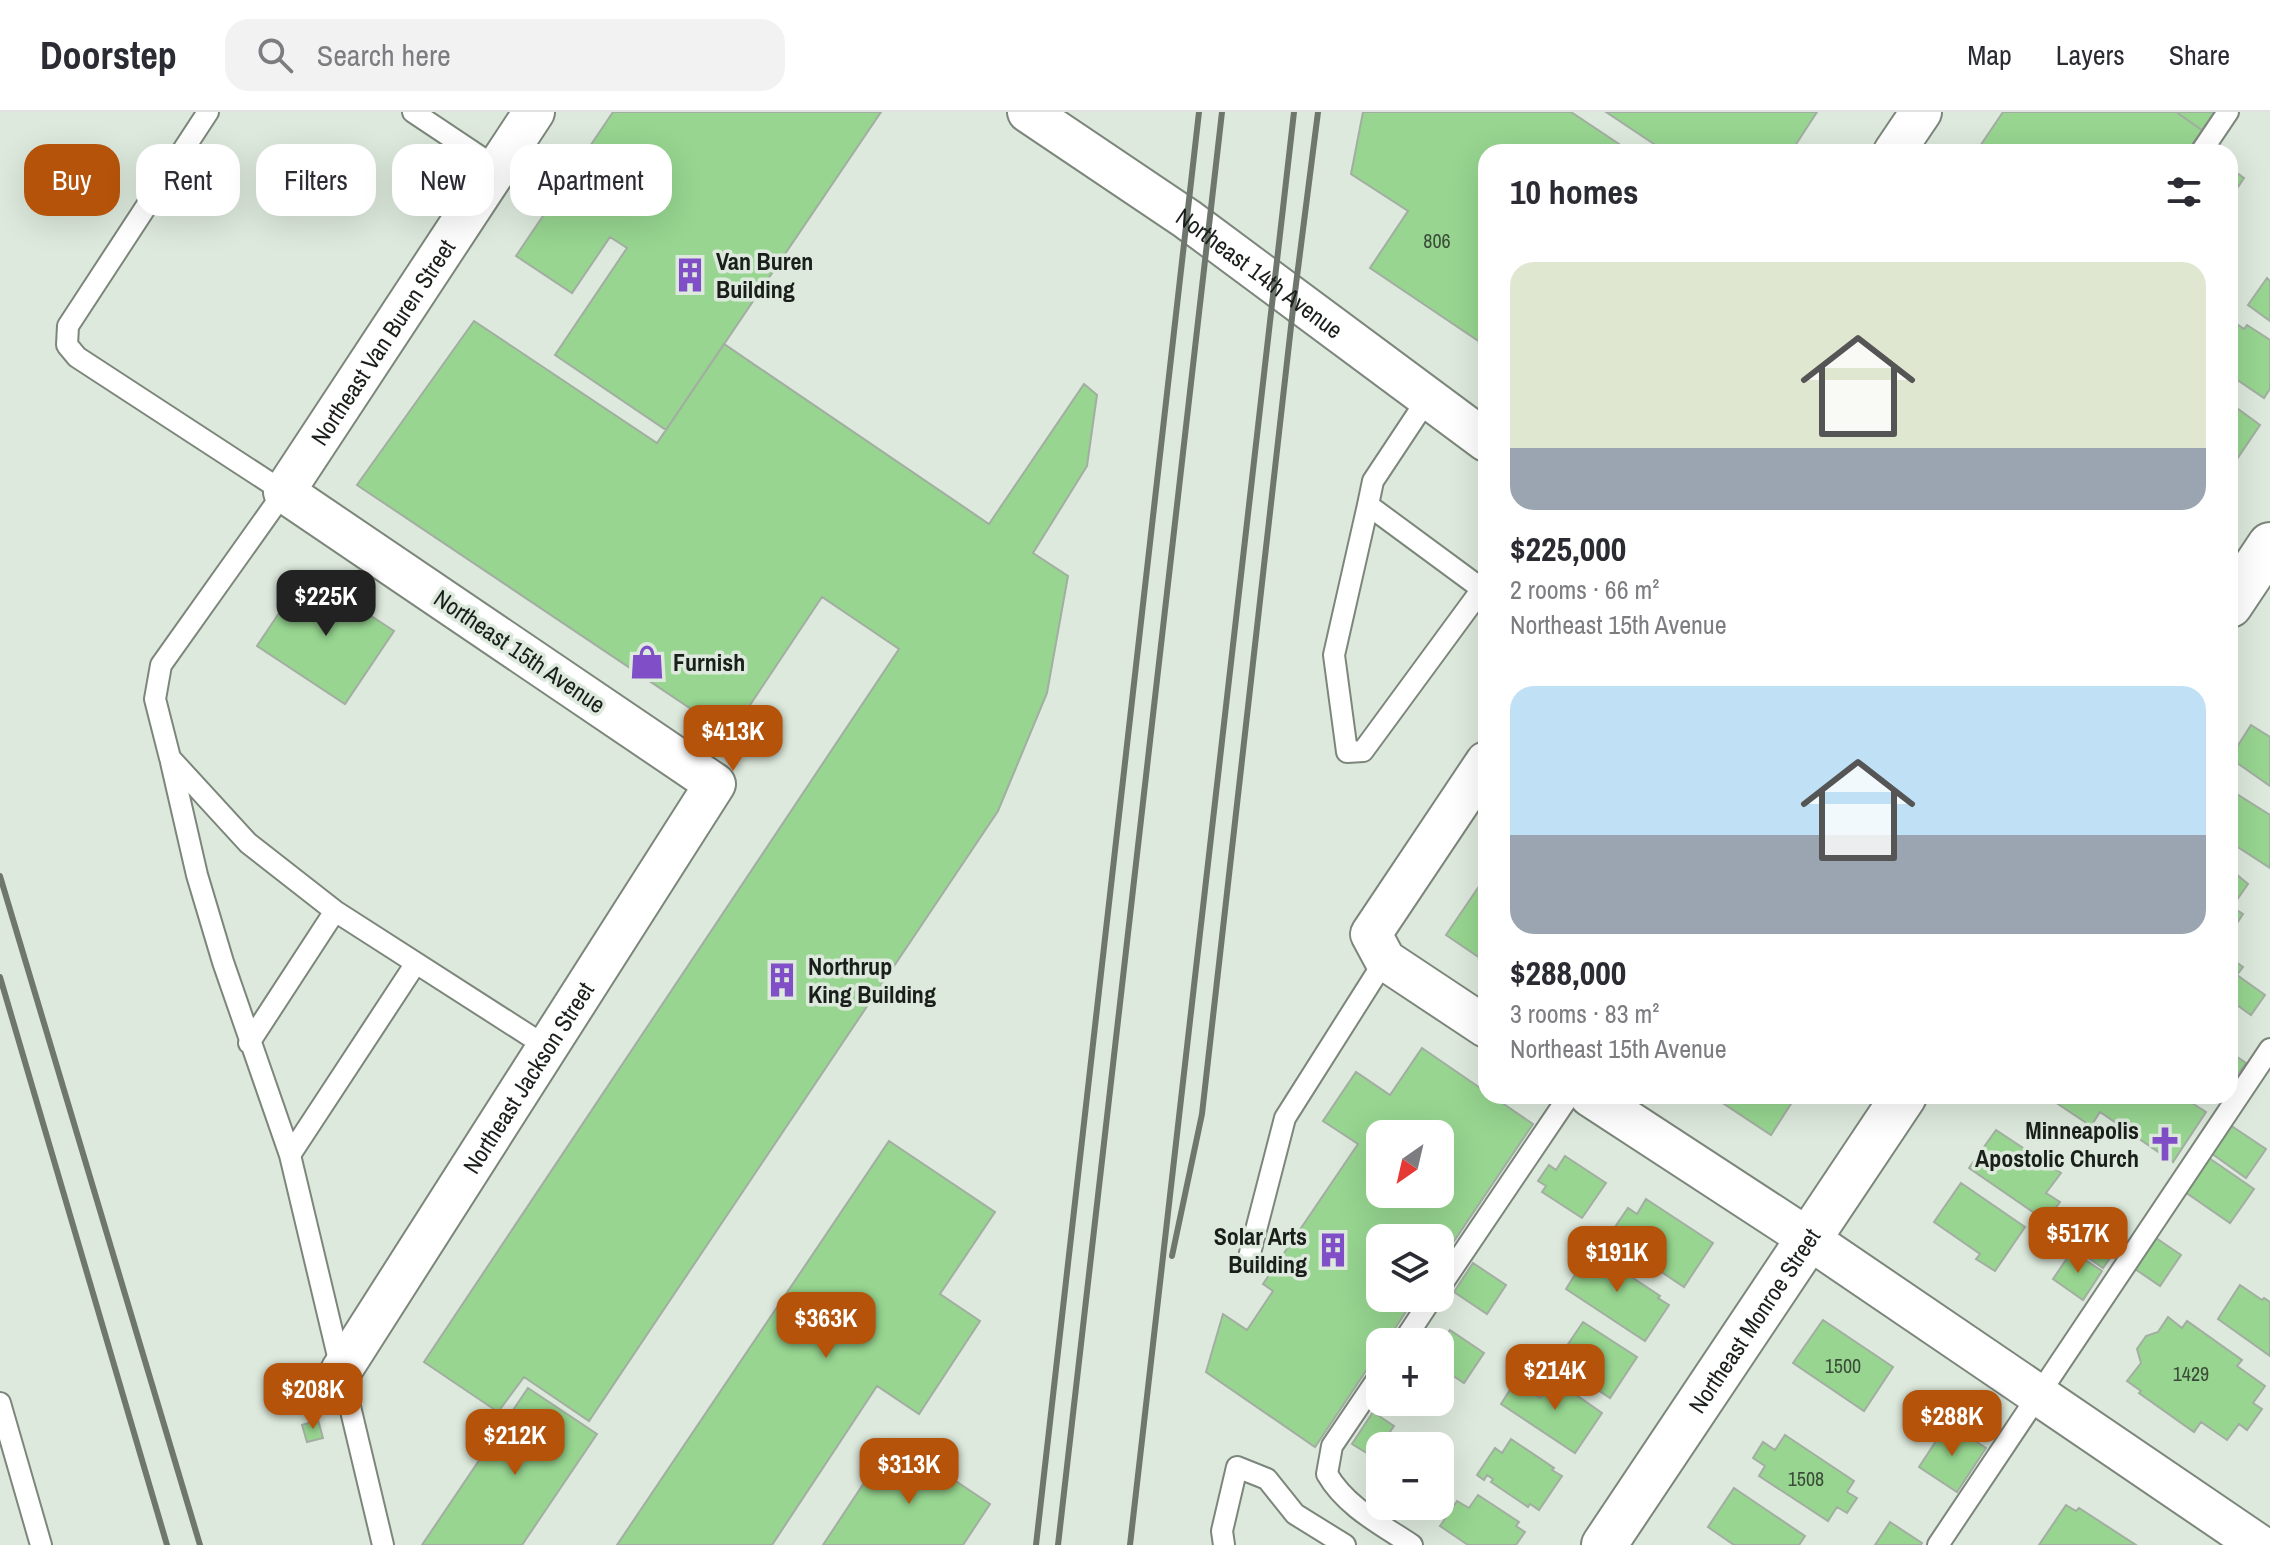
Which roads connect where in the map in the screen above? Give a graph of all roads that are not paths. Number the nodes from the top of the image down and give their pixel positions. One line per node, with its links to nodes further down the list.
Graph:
1 (208, 112): 12 (lane)
2 (413, 112): 9 (lane)
3 (534, 112): 9 (street, Northeast Van Buren Street)
4 (1028, 112): 10 (street, Northeast 14th Avenue)
5 (1921, 112): 7 (street)
6 (2228, 112): 8 (lane)
7 (1899, 144)
8 (2206, 144)
9 (497, 168): 12 (street, Northeast Van Buren Street)
10 (1428, 398): 11 (street, Northeast 14th Avenue); 13 (lane)
11 (1478, 435)
12 (284, 492): 18 (lane); 20 (street, Northeast 15th Avenue)
13 (1368, 505): 15 (lane); 17 (lane)
14 (2270, 545): 16 (street)
15 (1478, 586)
16 (2238, 593)
17 (1478, 594)
18 (170, 758): 21 (lane); 25 (lane)
19 (1478, 776): 22 (street)
20 (715, 784): 26 (street, Northeast Jackson Street)
21 (335, 911): 23 (lane); 25 (lane)
22 (1378, 947): 24 (street); 35 (lane)
23 (416, 963): 26 (lane); 33 (lane)
24 (1478, 1021)
25 (249, 1043): 33 (lane)
26 (547, 1047): 37 (street, Northeast Jackson Street)
27 (2270, 1049): 28 (lane)
28 (2238, 1097)
29 (1564, 1104): 36 (lane)
30 (1602, 1104): 34 (street)
31 (1899, 1104): 34 (street, Northeast Monroe Street)
32 (2233, 1104): 39 (lane)
33 (290, 1155): 37 (lane)
34 (1809, 1239): 39 (street); 46 (street, Northeast Monroe Street)
35 (1249, 1257)
36 (1454, 1266)
37 (341, 1371): 42 (lane)
38 (1366, 1396): 45 (lane)
39 (2038, 1396): 47 (lane); 48 (street)
40 (0, 1403): 41 (lane)
41 (41, 1545)
42 (383, 1545)
43 (1224, 1545): 44 (lane)
44 (1345, 1545)
45 (1412, 1545)
46 (1604, 1545)
47 (1938, 1545)
48 (2259, 1545)

